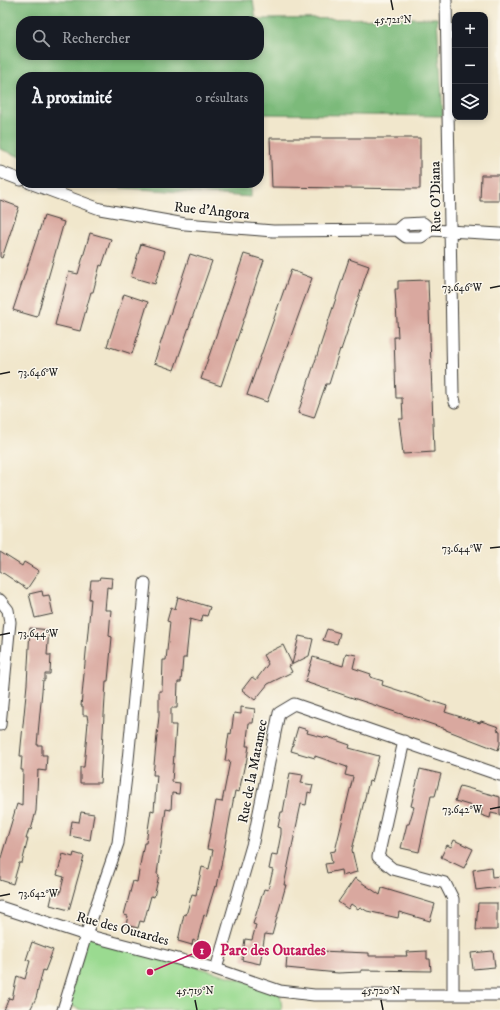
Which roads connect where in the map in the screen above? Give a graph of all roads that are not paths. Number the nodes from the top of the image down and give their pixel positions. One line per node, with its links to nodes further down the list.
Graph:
1 (446, 0): 5 (street, Rue O'Diana)
2 (0, 172): 3 (street)
3 (16, 178)
4 (43, 188): 5 (street, Rue d'Angora)
5 (451, 232): 6 (street, Rue d'Angora); 7 (street, Rue O'Diana)
6 (500, 234)
7 (454, 398)
8 (145, 583): 14 (street)
9 (0, 600): 10 (street)
10 (0, 725)
11 (404, 741): 12 (street, Rue de la Matamec); 15 (street, Rue de la Matamec); 16 (street)
12 (500, 775)
13 (0, 907): 14 (street, Rue des Outardes)
14 (86, 935): 15 (street, Rue des Outardes); 18 (street)
15 (216, 969): 16 (street, Rue des Outardes)
16 (453, 995): 17 (street, Rue des Outardes)
17 (500, 995)
18 (63, 1010)

